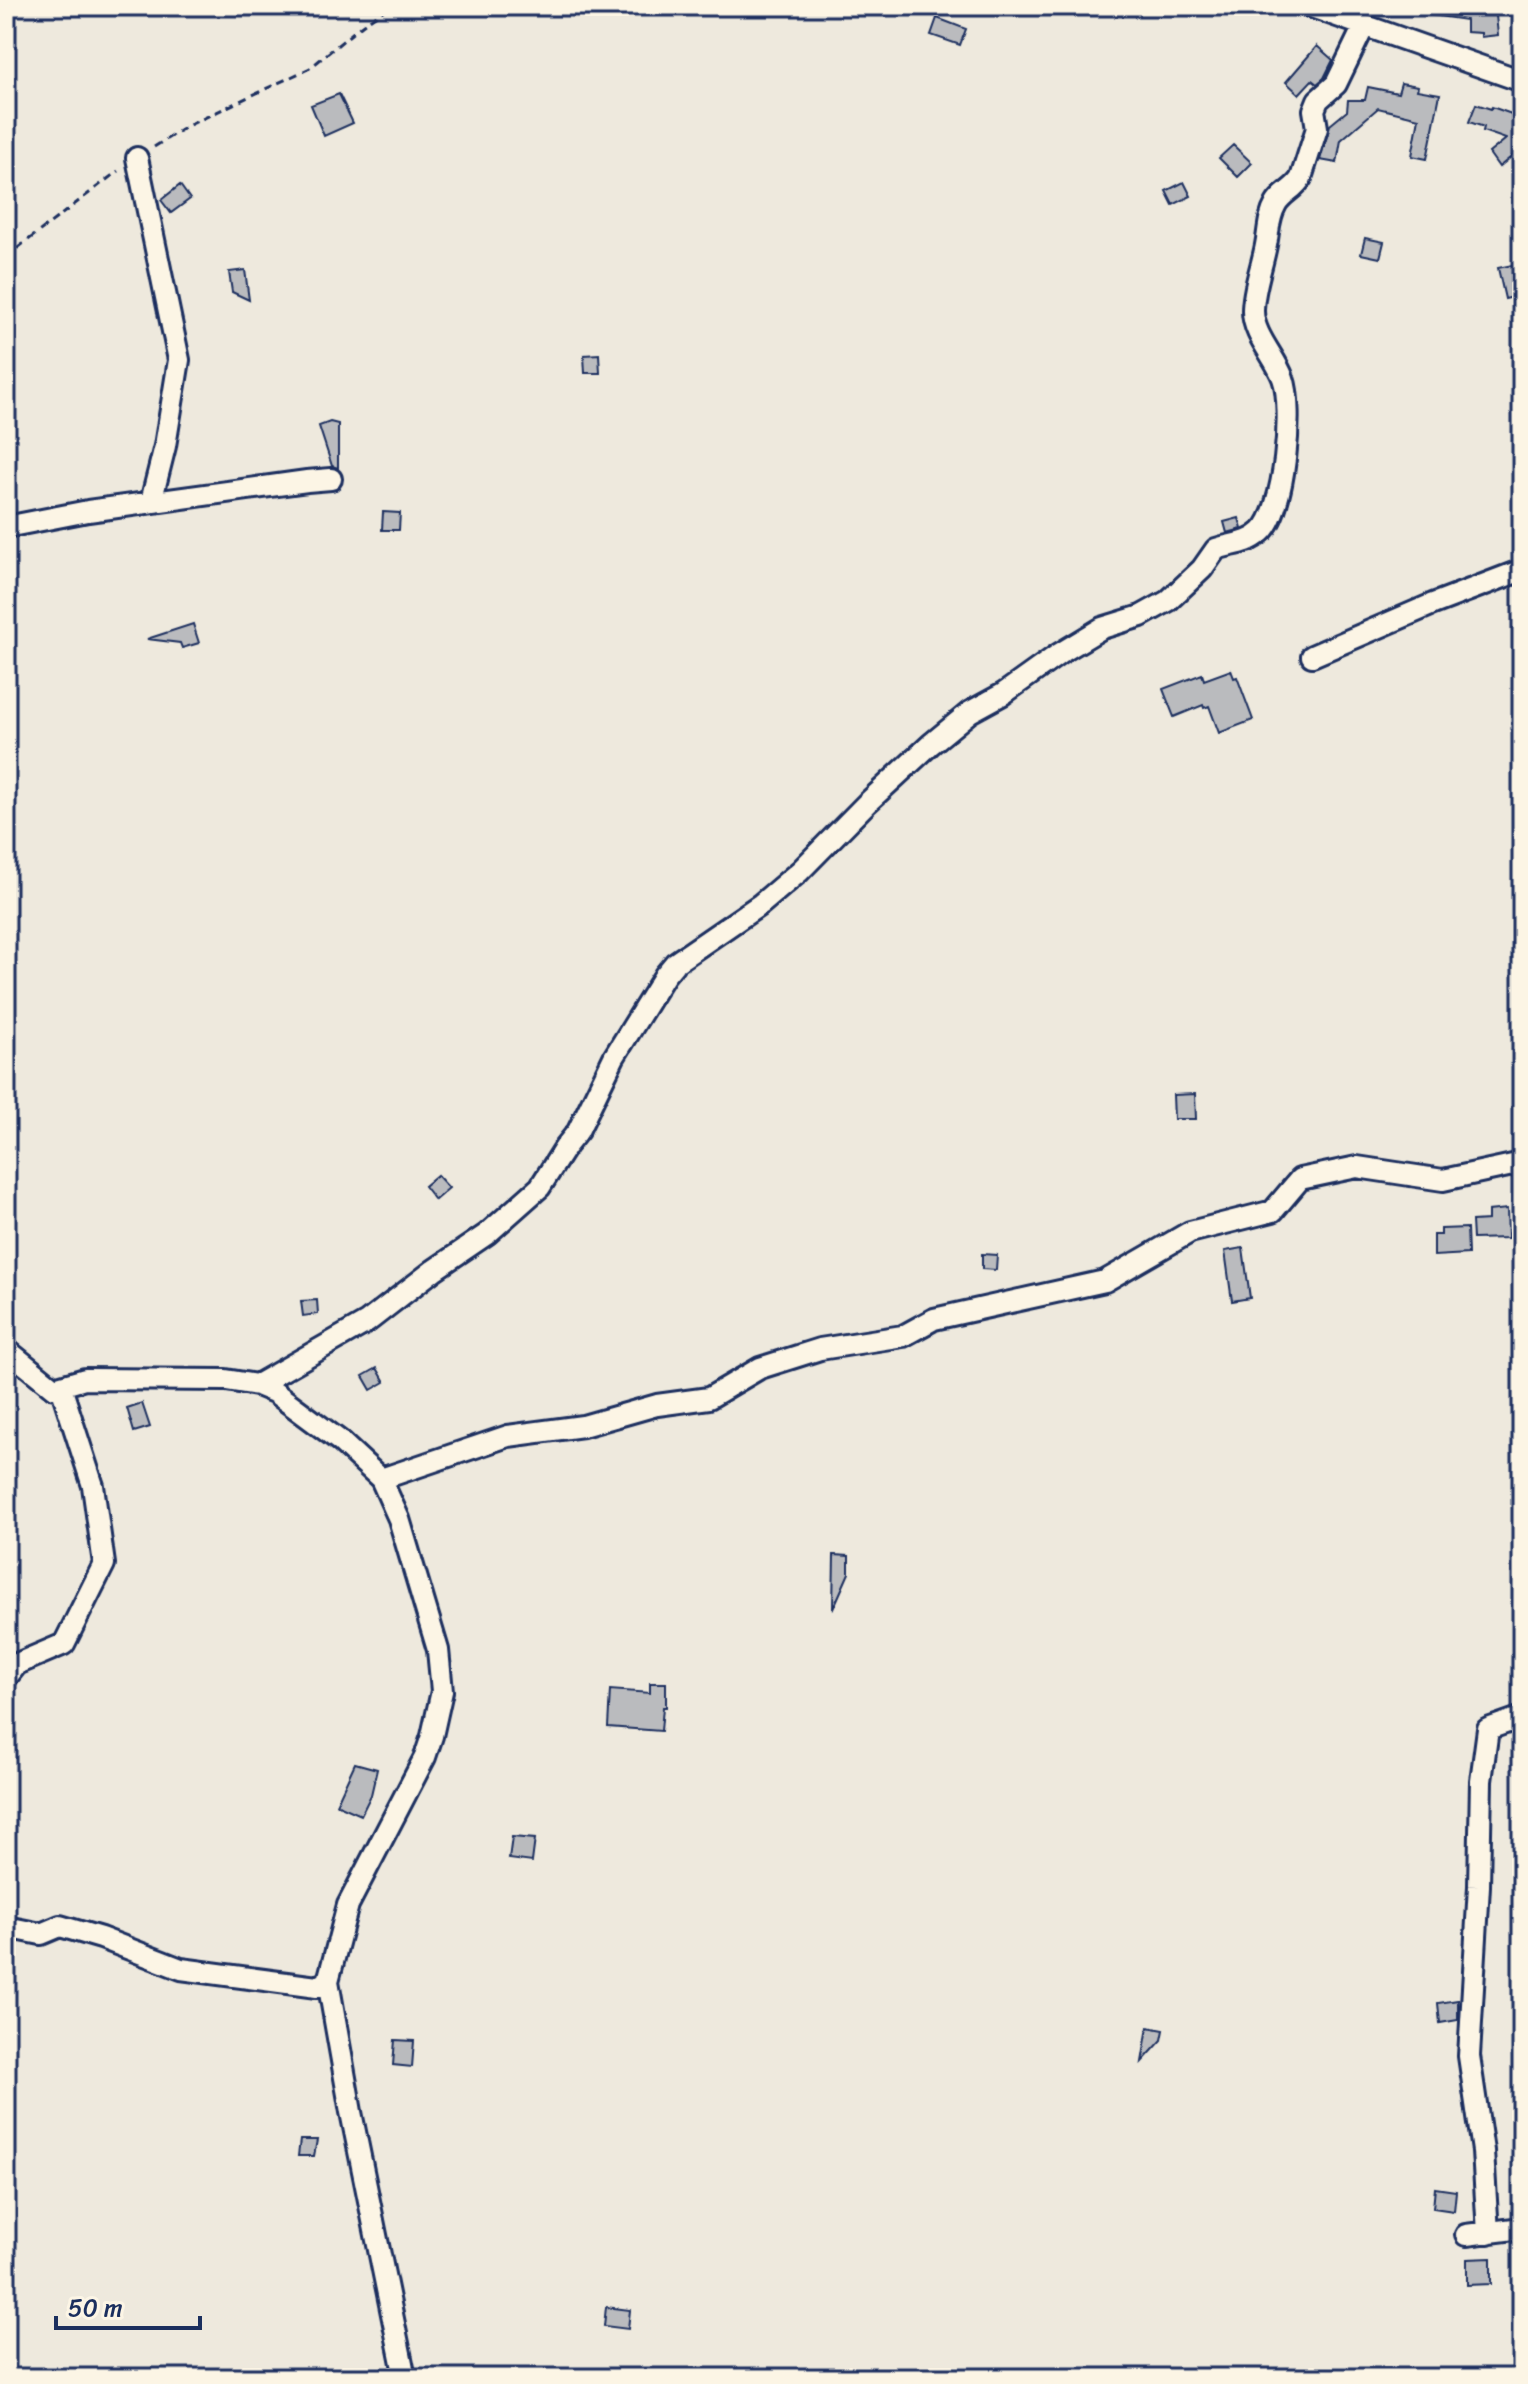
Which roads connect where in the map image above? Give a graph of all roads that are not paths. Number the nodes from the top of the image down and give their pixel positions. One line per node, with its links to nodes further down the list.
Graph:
1 (1309, 6): 2 (street)
2 (1364, 26): 3 (street); 12 (street)
3 (1517, 77)
4 (137, 158): 6 (street)
5 (331, 479): 6 (street)
6 (151, 502): 7 (street)
7 (6, 527)
8 (1522, 570): 9 (street)
9 (1312, 656)
10 (1522, 1163): 14 (street)
11 (6, 1349): 13 (street)
12 (257, 1385): 13 (street); 14 (street)
13 (61, 1387): 15 (street)
14 (381, 1479): 18 (street)
15 (6, 1678)
16 (1522, 1717): 20 (street)
17 (6, 1927): 18 (street)
18 (328, 1981): 22 (street)
19 (1522, 2228): 20 (street)
20 (1488, 2233): 21 (street)
21 (1466, 2235)
22 (405, 2378)

